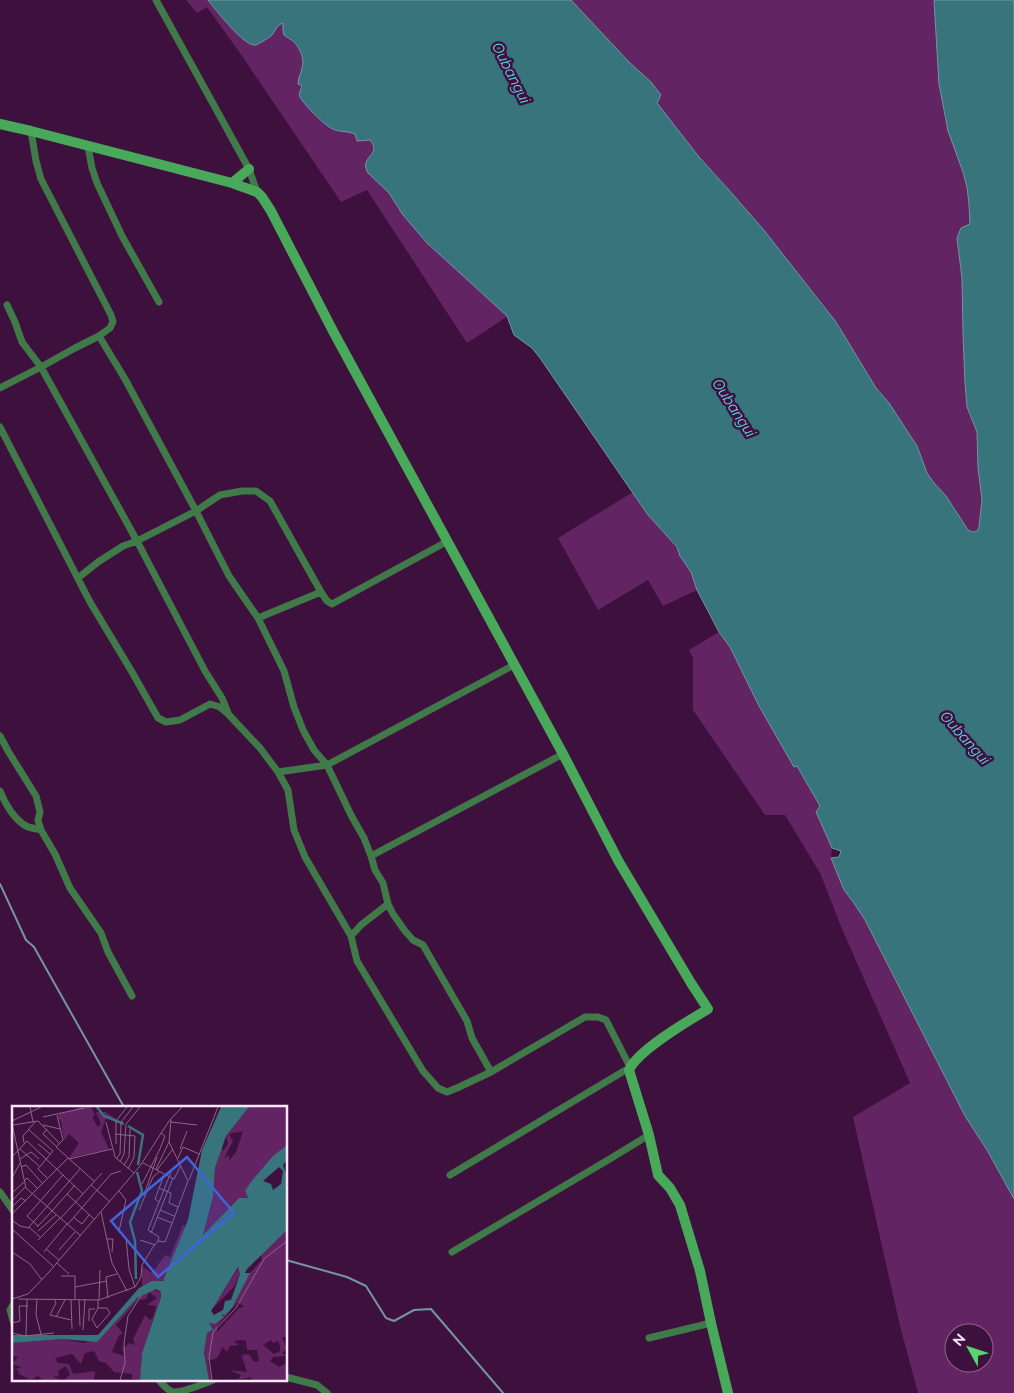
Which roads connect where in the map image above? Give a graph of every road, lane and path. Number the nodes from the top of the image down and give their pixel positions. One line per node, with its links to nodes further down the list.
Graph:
1 (156, 0): 5 (street)
2 (0, 124): 3 (street)
3 (31, 131): 4 (street); 10 (street)
4 (88, 146): 6 (street); 8 (street)
5 (249, 168): 6 (street); 7 (street)
6 (232, 183): 7 (street)
7 (257, 192): 16 (street)
8 (159, 302)
9 (7, 305): 11 (street)
10 (99, 336): 11 (street); 14 (street)
11 (41, 367): 12 (street); 15 (street)
12 (0, 388)
13 (0, 427): 17 (street)
14 (196, 511): 15 (street); 18 (street); 19 (street)
15 (137, 541): 17 (street); 21 (street)
16 (448, 541): 18 (street); 20 (street)
17 (78, 578): 21 (street)
18 (321, 592): 19 (street)
19 (258, 618): 24 (street)
20 (514, 665): 23 (street); 24 (street)
21 (229, 715): 25 (street)
22 (0, 736): 27 (street)
23 (563, 754): 28 (street); 32 (street)
24 (327, 765): 25 (street); 28 (street)
25 (278, 772): 30 (street)
26 (0, 791): 27 (street)
27 (41, 830): 31 (street)
28 (371, 856): 29 (street)
29 (388, 904): 30 (street); 33 (street)
30 (351, 936): 33 (street)
31 (132, 996)
32 (629, 1068): 33 (street); 34 (street); 35 (street)
33 (490, 1072)
34 (649, 1135): 38 (street); 39 (street)
35 (450, 1175)
36 (0, 1192): 37 (street)
37 (12, 1209)
38 (452, 1252)
39 (711, 1323): 40 (street); 45 (street)
40 (649, 1338)
41 (288, 1378): 44 (street)
42 (159, 1380): 43 (street)
43 (213, 1380)
44 (327, 1393)
45 (728, 1393)

